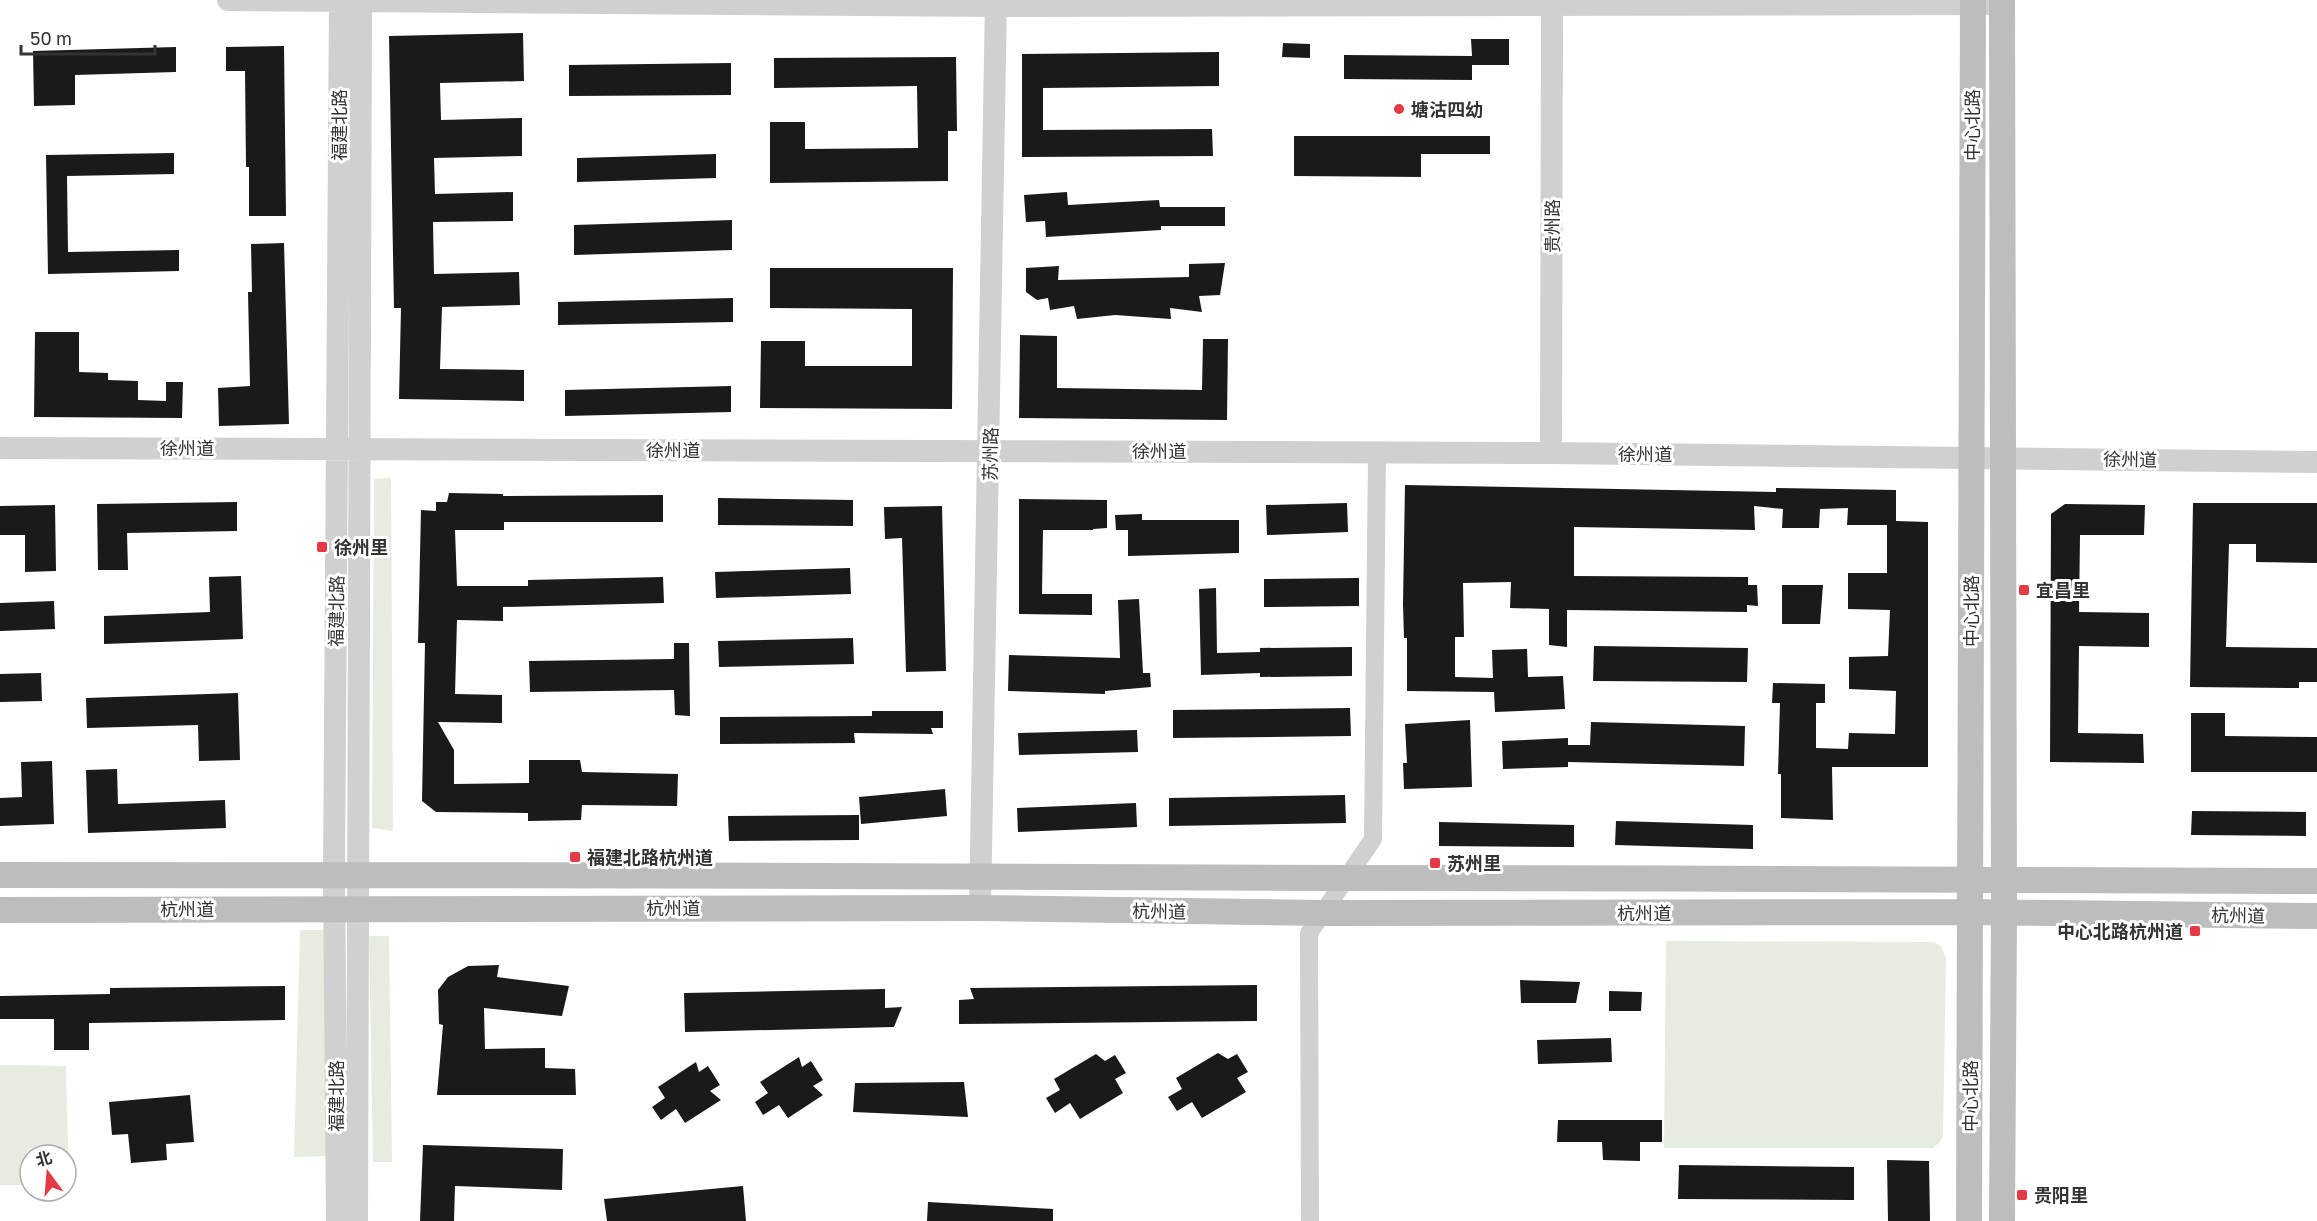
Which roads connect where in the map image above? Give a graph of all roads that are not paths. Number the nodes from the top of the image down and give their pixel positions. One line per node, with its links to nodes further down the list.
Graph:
1 (228, 0): 2 (street)
2 (351, 1): 5 (street); 8 (street, 福建北路)
3 (1973, 1): 4 (street); 6 (street); 12 (main road, 中心北路)
4 (2002, 2): 13 (main road, 中心北路)
5 (996, 3): 6 (street); 9 (street, 苏州路)
6 (1552, 3): 11 (street, 贵州路)
7 (0, 448): 8 (street, 徐州道)
8 (348, 449): 9 (street, 徐州道); 17 (street, 福建北路)
9 (990, 451): 10 (street, 徐州道); 19 (street, 苏州路)
10 (1377, 452): 11 (street, 徐州道); 20 (street)
11 (1551, 453): 12 (street, 徐州道)
12 (1972, 456): 13 (street, 徐州道); 16 (main road, 中心北路)
13 (2002, 458): 14 (street, 徐州道); 15 (main road, 中心北路)
14 (2317, 462)
15 (2003, 832): 22 (main road); 24 (main road, 中心北路)
16 (1971, 835): 21 (main road); 24 (main road)
17 (345, 873): 18 (main road, 杭州道); 19 (main road, 杭州道); 25 (street, 福建北路)
18 (0, 874)
19 (981, 877): 20 (main road, 杭州道); 26 (street, 苏州路)
20 (1347, 878): 21 (main road, 杭州道); 28 (street)
21 (1928, 878): 24 (main road, 杭州道)
22 (2051, 878): 23 (main road, 杭州道); 24 (main road, 杭州道)
23 (2317, 881)
24 (1989, 892): 28 (main road, 杭州道); 29 (main road, 杭州道); 33 (main road, 中心北路); 34 (main road, 中心北路)
25 (346, 908): 26 (main road, 杭州道); 27 (main road, 杭州道); 30 (street, 福建北路); 31 (street, 福建北路)
26 (980, 908): 28 (main road, 杭州道)
27 (0, 910)
28 (1324, 913): 32 (street)
29 (2317, 916)
30 (337, 1221)
31 (357, 1221)
32 (1310, 1221)
33 (1969, 1221)
34 (2002, 1221)

